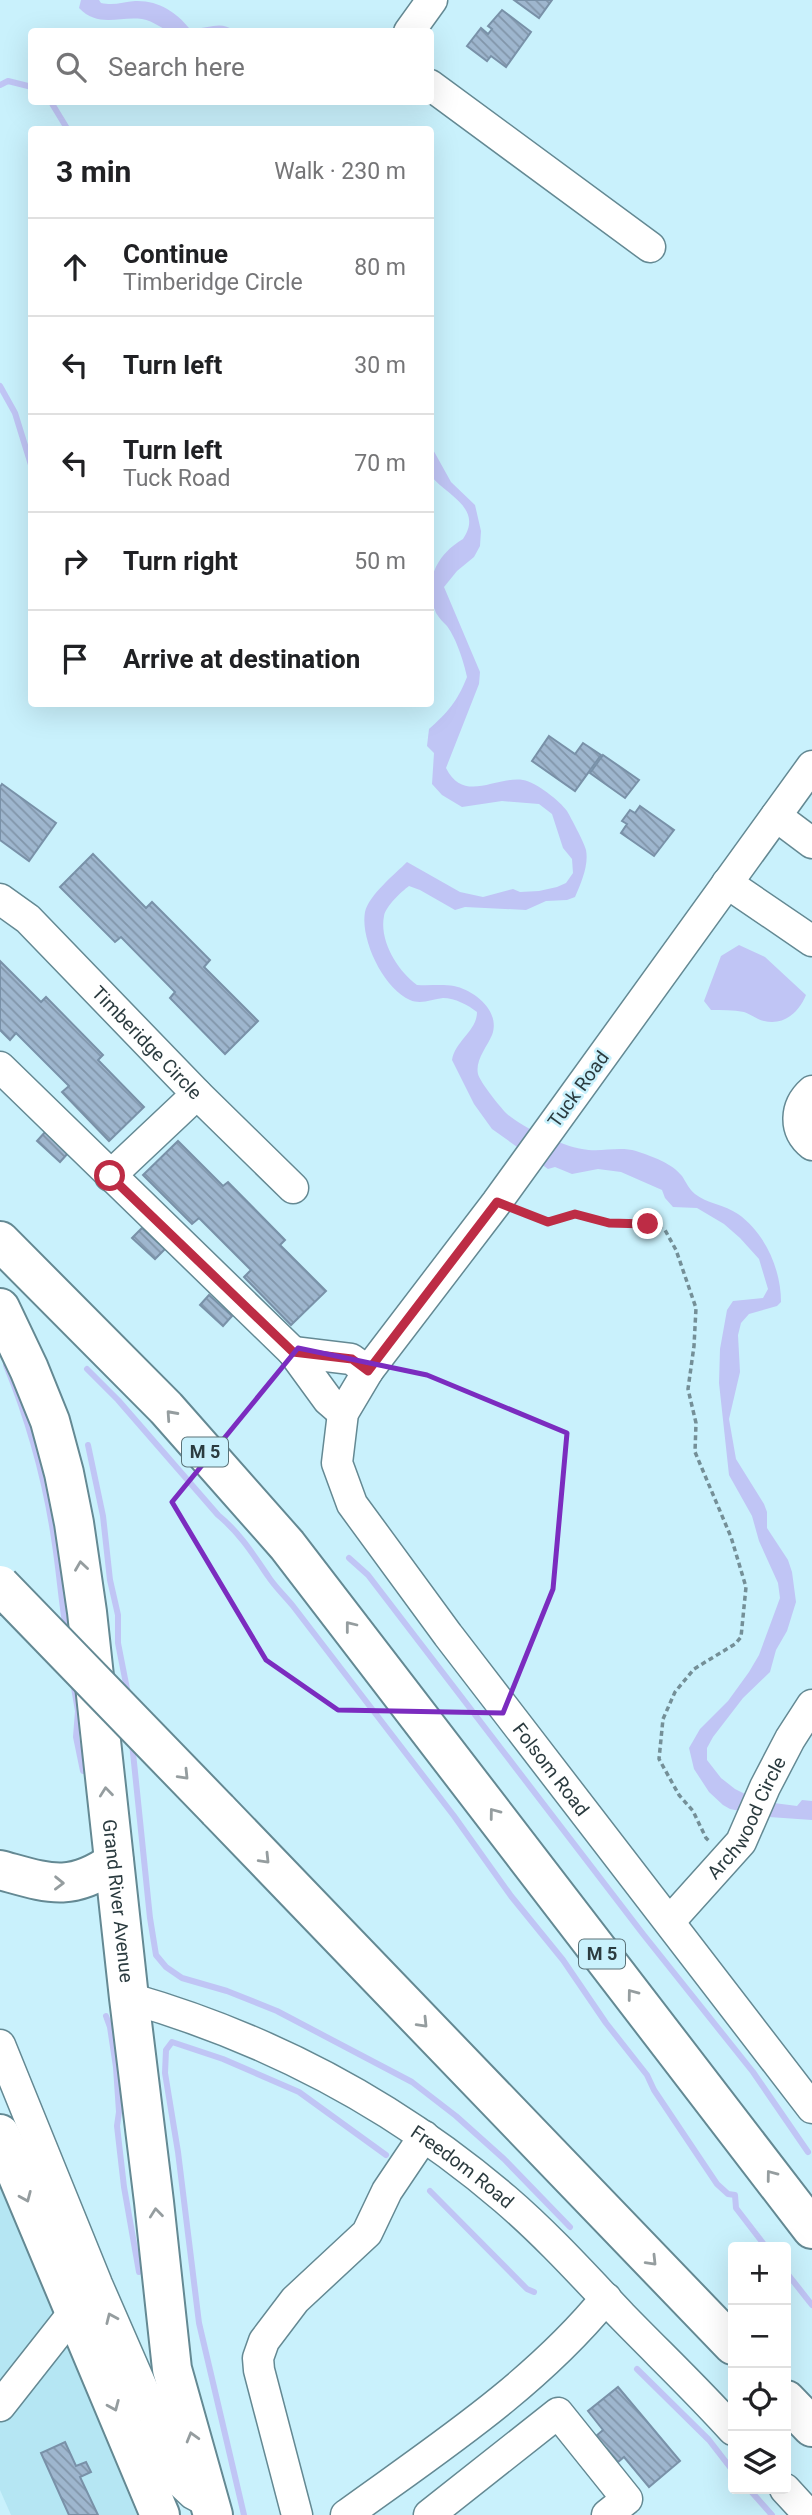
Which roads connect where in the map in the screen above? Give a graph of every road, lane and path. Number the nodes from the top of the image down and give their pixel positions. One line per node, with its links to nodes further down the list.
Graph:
1 (432, 0): 2 (street)
2 (412, 28)
3 (434, 88): 4 (street)
4 (650, 247)
5 (812, 766): 6 (street, Tuck Road)
6 (776, 816): 7 (street); 8 (street, Tuck Road)
7 (812, 843)
8 (727, 883): 10 (street); 17 (street, Tuck Road)
9 (0, 899): 13 (street, Timberidge Circle)
10 (812, 941)
11 (0, 1067): 15 (street)
12 (812, 1091): 14 (street)
13 (197, 1094): 15 (street); 16 (street, Timberidge Circle)
14 (812, 1145)
15 (110, 1176): 20 (street)
16 (293, 1188)
17 (497, 1202): 21 (street, Tuck Road); 25 (path)
18 (0, 1241): 34 (main road, M 5, one-way to 18)
19 (0, 1308): 26 (main road, Grand River Avenue, one-way to 19)
20 (293, 1352): 21 (street); 22 (street)
21 (368, 1371): 22 (street, Tuck Road)
22 (343, 1413): 28 (street, Folsom Road)
23 (0, 1586): 37 (main road, one-way to 37, bridge)
24 (812, 1705): 28 (street, Archwood Circle)
25 (706, 1838)
26 (114, 1862): 27 (main road, one-way to 26); 29 (main road, Grand River Avenue)
27 (0, 1870)
28 (670, 1921): 31 (street, Folsom Road)
29 (128, 1998): 33 (street, Freedom Road); 43 (main road, Grand River Avenue, one-way to 29)
30 (0, 2045): 35 (street, Grand River Avenue)
31 (812, 2108)
32 (0, 2134): 35 (main road, Grand River Avenue, one-way to 35)
33 (424, 2136): 36 (street, Freedom Road); 45 (street)
34 (812, 2229)
35 (85, 2297): 38 (street); 43 (street, Grand River Avenue, one-way to 35); 44 (main road, Grand River Avenue, one-way to 44)
36 (606, 2298): 40 (street, Freedom Road); 46 (street)
37 (728, 2340)
38 (2, 2401)
39 (791, 2405): 41 (main road)
40 (728, 2425)
41 (812, 2427)
42 (789, 2494): 49 (street)
43 (212, 2509)
44 (160, 2515)
45 (297, 2515)
46 (346, 2515)
47 (429, 2515): 48 (street)
48 (607, 2515)
49 (808, 2515)

